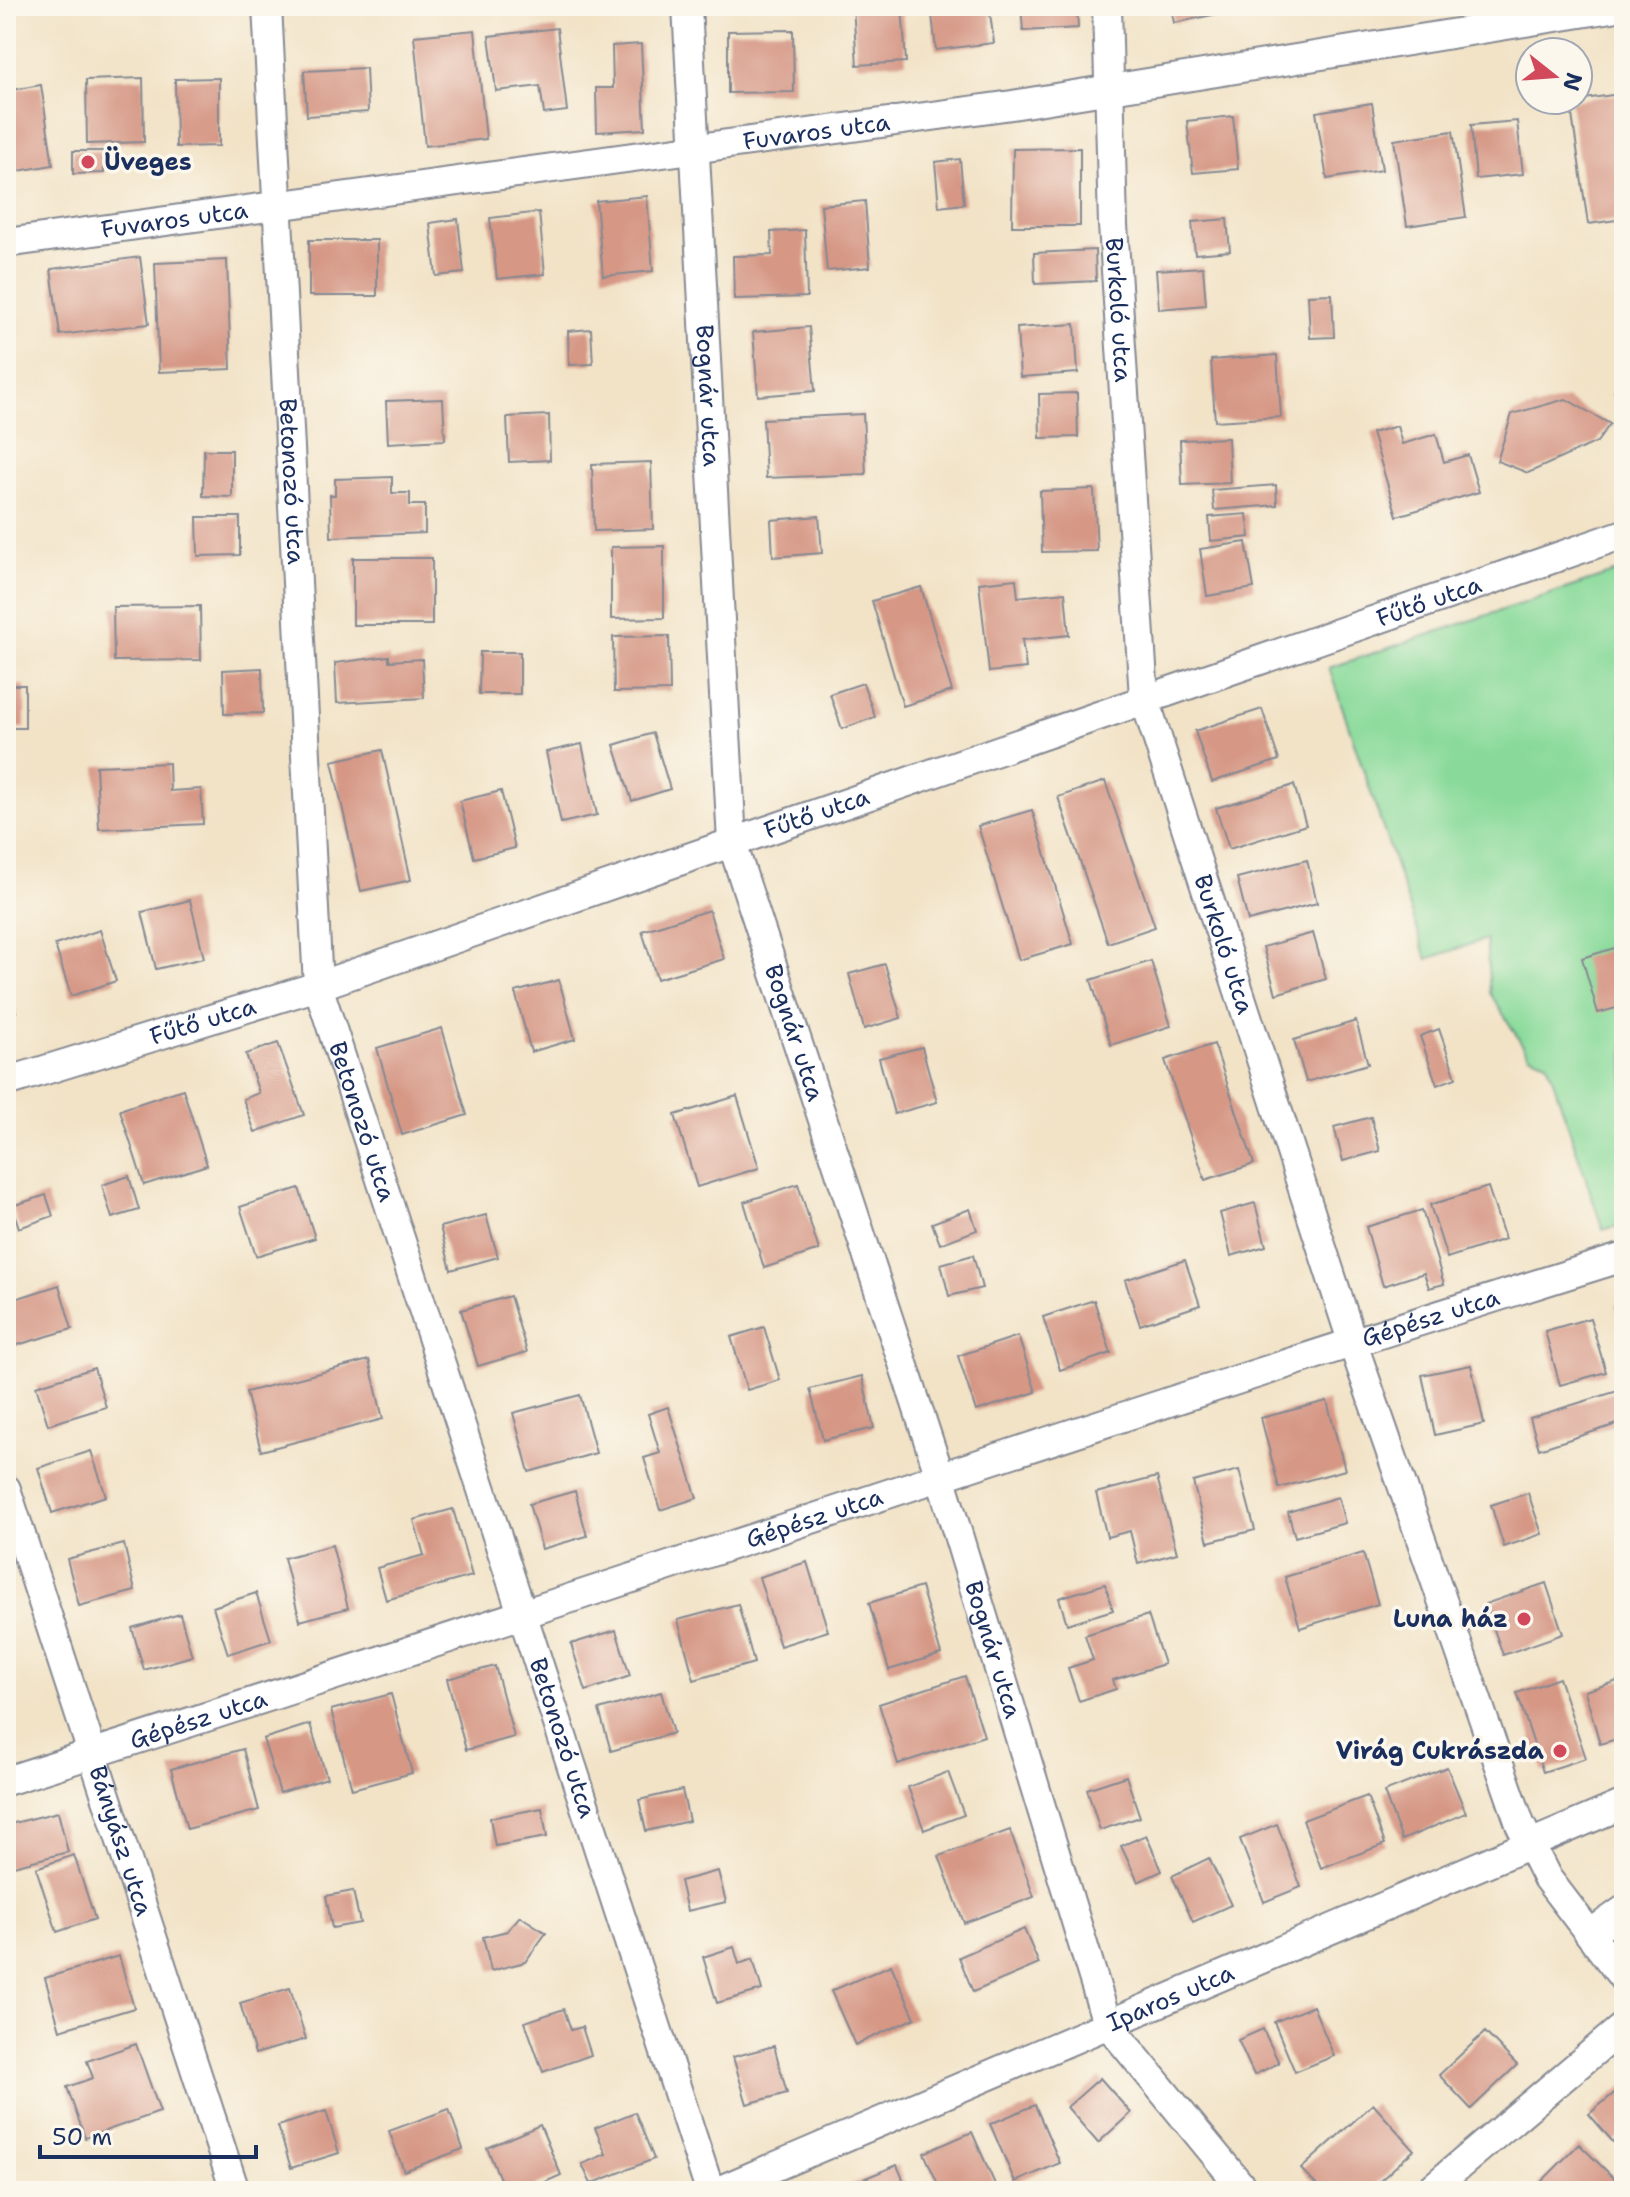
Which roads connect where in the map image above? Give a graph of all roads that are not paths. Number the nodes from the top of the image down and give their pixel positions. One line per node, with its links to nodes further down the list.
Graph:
1 (267, 6): 7 (street, Betonozó utca)
2 (687, 6): 6 (street, Bognár utca)
3 (1107, 6): 5 (street, Burkoló utca)
4 (1624, 6): 5 (street, Fuvaros utca)
5 (1109, 87): 6 (street, Fuvaros utca); 10 (street, Burkoló utca)
6 (692, 149): 7 (street, Fuvaros utca); 11 (street, Bognár utca)
7 (276, 209): 8 (street, Fuvaros utca); 12 (street, Betonozó utca)
8 (6, 243)
9 (1624, 534): 10 (street, Fűtő utca)
10 (1144, 697): 11 (street, Fűtő utca); 15 (street, Burkoló utca)
11 (732, 843): 12 (street, Fűtő utca); 16 (street, Bognár utca)
12 (318, 986): 13 (street, Fűtő utca); 18 (street, Betonozó utca)
13 (6, 1082)
14 (1624, 1257): 15 (street, Gépész utca)
15 (1352, 1341): 16 (street, Gépész utca); 22 (street, Burkoló utca)
16 (941, 1479): 18 (street, Gépész utca); 26 (street, Bognár utca)
17 (6, 1489): 19 (street, Bányász utca)
18 (524, 1615): 19 (street, Gépész utca); 29 (street, Betonozó utca)
19 (92, 1754): 20 (street, Gépész utca); 28 (street, Bányász utca)
20 (6, 1781)
21 (1624, 1804): 22 (street, Iparos utca)
22 (1530, 1845): 24 (street, Burkoló utca); 26 (street, Iparos utca)
23 (1624, 1910): 24 (street)
24 (1590, 1934): 25 (street, Burkoló utca)
25 (1624, 1979)
26 (1107, 2023): 30 (street, Iparos utca); 31 (street)
27 (1624, 2026): 32 (street)
28 (235, 2191)
29 (710, 2191)
30 (718, 2191)
31 (1245, 2191)
32 (1429, 2191)

